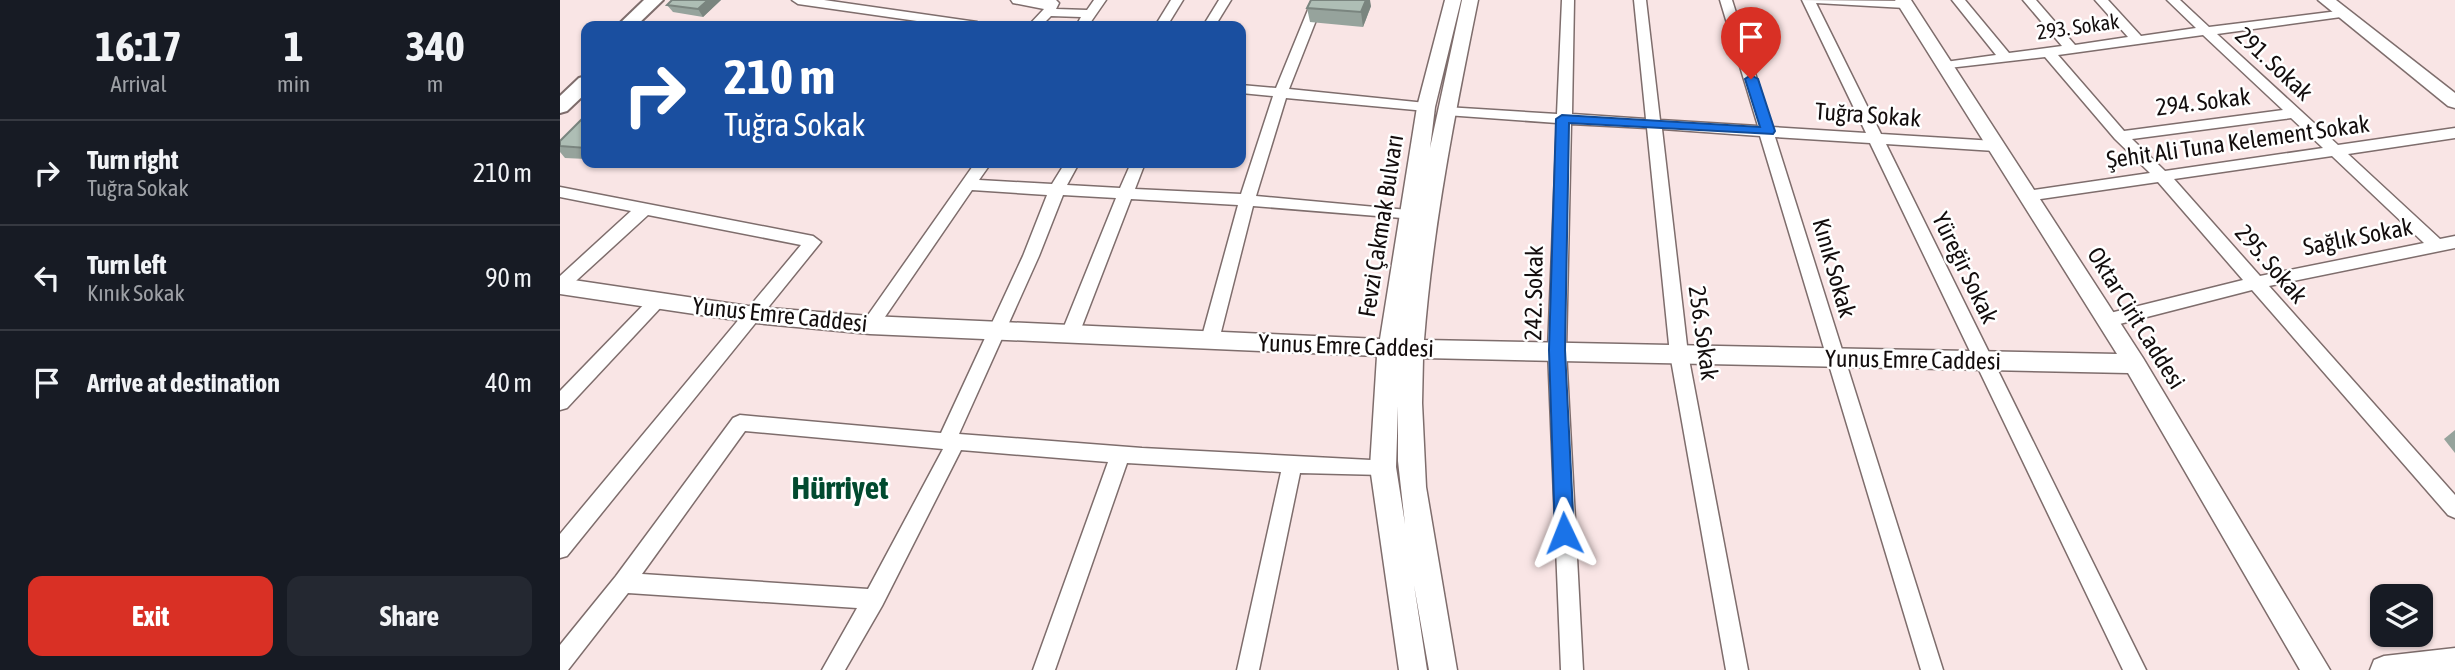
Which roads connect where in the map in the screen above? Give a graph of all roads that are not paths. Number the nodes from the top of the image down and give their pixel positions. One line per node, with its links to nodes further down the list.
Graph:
1 (654, 0): 25 (main road)
2 (672, 0): 26 (main road)
3 (798, 0): 27 (street)
4 (1017, 0): 22 (street)
5 (1100, 0): 24 (street)
6 (1177, 0): 30 (street)
7 (1225, 0): 31 (street)
8 (1318, 0): 42 (street)
9 (1453, 0): 45 (street, Fevzi Çakmak Bulvarı)
10 (1470, 0): 45 (street, Fevzi Çakmak Bulvarı)
11 (1568, 0): 47 (street, 242. Sokak)
12 (1640, 0): 48 (street, 256. Sokak)
13 (1726, 0): 49 (street, Kınık Sokak)
14 (1808, 0): 52 (street, Yüreğir Sokak)
15 (1818, 0): 21 (street)
16 (1958, 0): 36 (street)
17 (2029, 0): 34 (street)
18 (2101, 0): 33 (street)
19 (2173, 0): 32 (street, 291. Sokak)
20 (2326, 0): 23 (street)
21 (1904, 2): 37 (street, Oktar Cirit Caddesi)
22 (1051, 6): 24 (street); 28 (street)
23 (2341, 13): 32 (street, 293. Sokak); 43 (street)
24 (1091, 14): 29 (street)
25 (631, 21)
26 (650, 21)
27 (943, 21)
28 (1038, 21)
29 (1086, 21)
30 (1164, 21)
31 (1212, 21)
32 (2206, 31): 33 (street, 293. Sokak); 46 (street, 291. Sokak)
33 (2138, 40): 34 (street, 293. Sokak)
34 (2072, 49): 35 (street, 293. Sokak)
35 (2048, 52): 36 (street, 293. Sokak); 51 (street, 295. Sokak)
36 (2006, 58): 37 (street, 293. Sokak)
37 (1945, 66): 53 (street, Oktar Cirit Caddesi)
38 (581, 69): 40 (main road)
39 (581, 87): 44 (main road)
40 (560, 89)
41 (1246, 89): 42 (street, Tuğra Sokak)
42 (1282, 91): 45 (street, Tuğra Sokak); 64 (street)
43 (2455, 102)
44 (560, 107)
45 (1436, 109): 47 (street, Tuğra Sokak); 66 (street, Fevzi Çakmak Bulvarı); 78 (street, Fevzi Çakmak Bulvarı)
46 (2293, 113): 51 (street, 294. Sokak); 54 (street, 291. Sokak)
47 (1562, 119): 48 (street, Tuğra Sokak); 79 (street, 242. Sokak)
48 (1654, 124): 49 (street, Tuğra Sokak); 80 (street, 256. Sokak)
49 (1768, 131): 52 (street, Tuğra Sokak); 81 (street, Kınık Sokak)
50 (2455, 133): 54 (street, Şehit Ali Tuna Kelement Sokak)
51 (2120, 136): 58 (street, 295. Sokak)
52 (1873, 138): 53 (street, Tuğra Sokak); 82 (street, Yüreğir Sokak)
53 (1995, 146): 63 (street, Oktar Cirit Caddesi)
54 (2337, 150): 58 (street, Şehit Ali Tuna Kelement Sokak); 68 (street, 291. Sokak)
55 (979, 168): 59 (street)
56 (1069, 168): 60 (street)
57 (1136, 168): 62 (street)
58 (2161, 176): 63 (street, Şehit Ali Tuna Kelement Sokak); 69 (street, 295. Sokak)
59 (967, 185): 60 (street); 74 (street)
60 (1057, 190): 62 (street); 75 (street)
61 (560, 192): 65 (street)
62 (1124, 192): 64 (street); 76 (street)
63 (2027, 196): 73 (street, Oktar Cirit Caddesi)
64 (1245, 200): 66 (street); 77 (street)
65 (645, 209): 70 (street); 72 (street)
66 (1408, 215): 78 (street, Fevzi Çakmak Bulvarı)
67 (2455, 243): 68 (street, Sağlık Sokak)
68 (2437, 246): 69 (street, Sağlık Sokak)
69 (2255, 283): 73 (street, Sağlık Sokak); 89 (street, 295. Sokak)
70 (560, 286): 71 (street, Yunus Emre Caddesi)
71 (658, 300): 72 (street, Yunus Emre Caddesi); 84 (street)
72 (755, 314): 74 (street, Yunus Emre Caddesi); 90 (street)
73 (2108, 320): 83 (street, Oktar Cirit Caddesi)
74 (870, 325): 75 (street, Yunus Emre Caddesi)
75 (997, 331): 76 (street, Yunus Emre Caddesi); 85 (street)
76 (1070, 334): 77 (street, Yunus Emre Caddesi)
77 (1210, 340): 78 (street, Yunus Emre Caddesi)
78 (1401, 349): 79 (street, Yunus Emre Caddesi); 88 (street, Fevzi Çakmak Bulvarı); 99 (street, Fevzi Çakmak Bulvarı)
79 (1557, 350): 80 (street, Yunus Emre Caddesi); 100 (street, 242. Sokak)
80 (1679, 354): 81 (street, Yunus Emre Caddesi); 101 (street, 256. Sokak)
81 (1835, 359): 82 (street, Yunus Emre Caddesi); 102 (street, Kınık Sokak)
82 (1983, 362): 83 (street, Yunus Emre Caddesi); 103 (street, Yüreğir Sokak)
83 (2136, 364): 104 (street, Oktar Cirit Caddesi)
84 (560, 403)
85 (951, 442): 86 (street); 91 (street); 92 (street)
86 (1121, 453): 87 (street); 96 (street)
87 (1292, 465): 88 (street); 97 (street)
88 (1383, 467): 98 (street, Fevzi Çakmak Bulvarı)
89 (2455, 509)
90 (560, 550)
91 (623, 583): 92 (street); 93 (street)
92 (874, 599): 95 (street)
93 (560, 662)
94 (2455, 662): 105 (street)
95 (833, 670)
96 (1044, 670)
97 (1248, 670)
98 (1413, 670)
99 (1443, 670)
100 (1572, 670)
101 (1737, 670)
102 (1932, 670)
103 (2135, 670)
104 (2316, 670)
105 (2384, 670)

